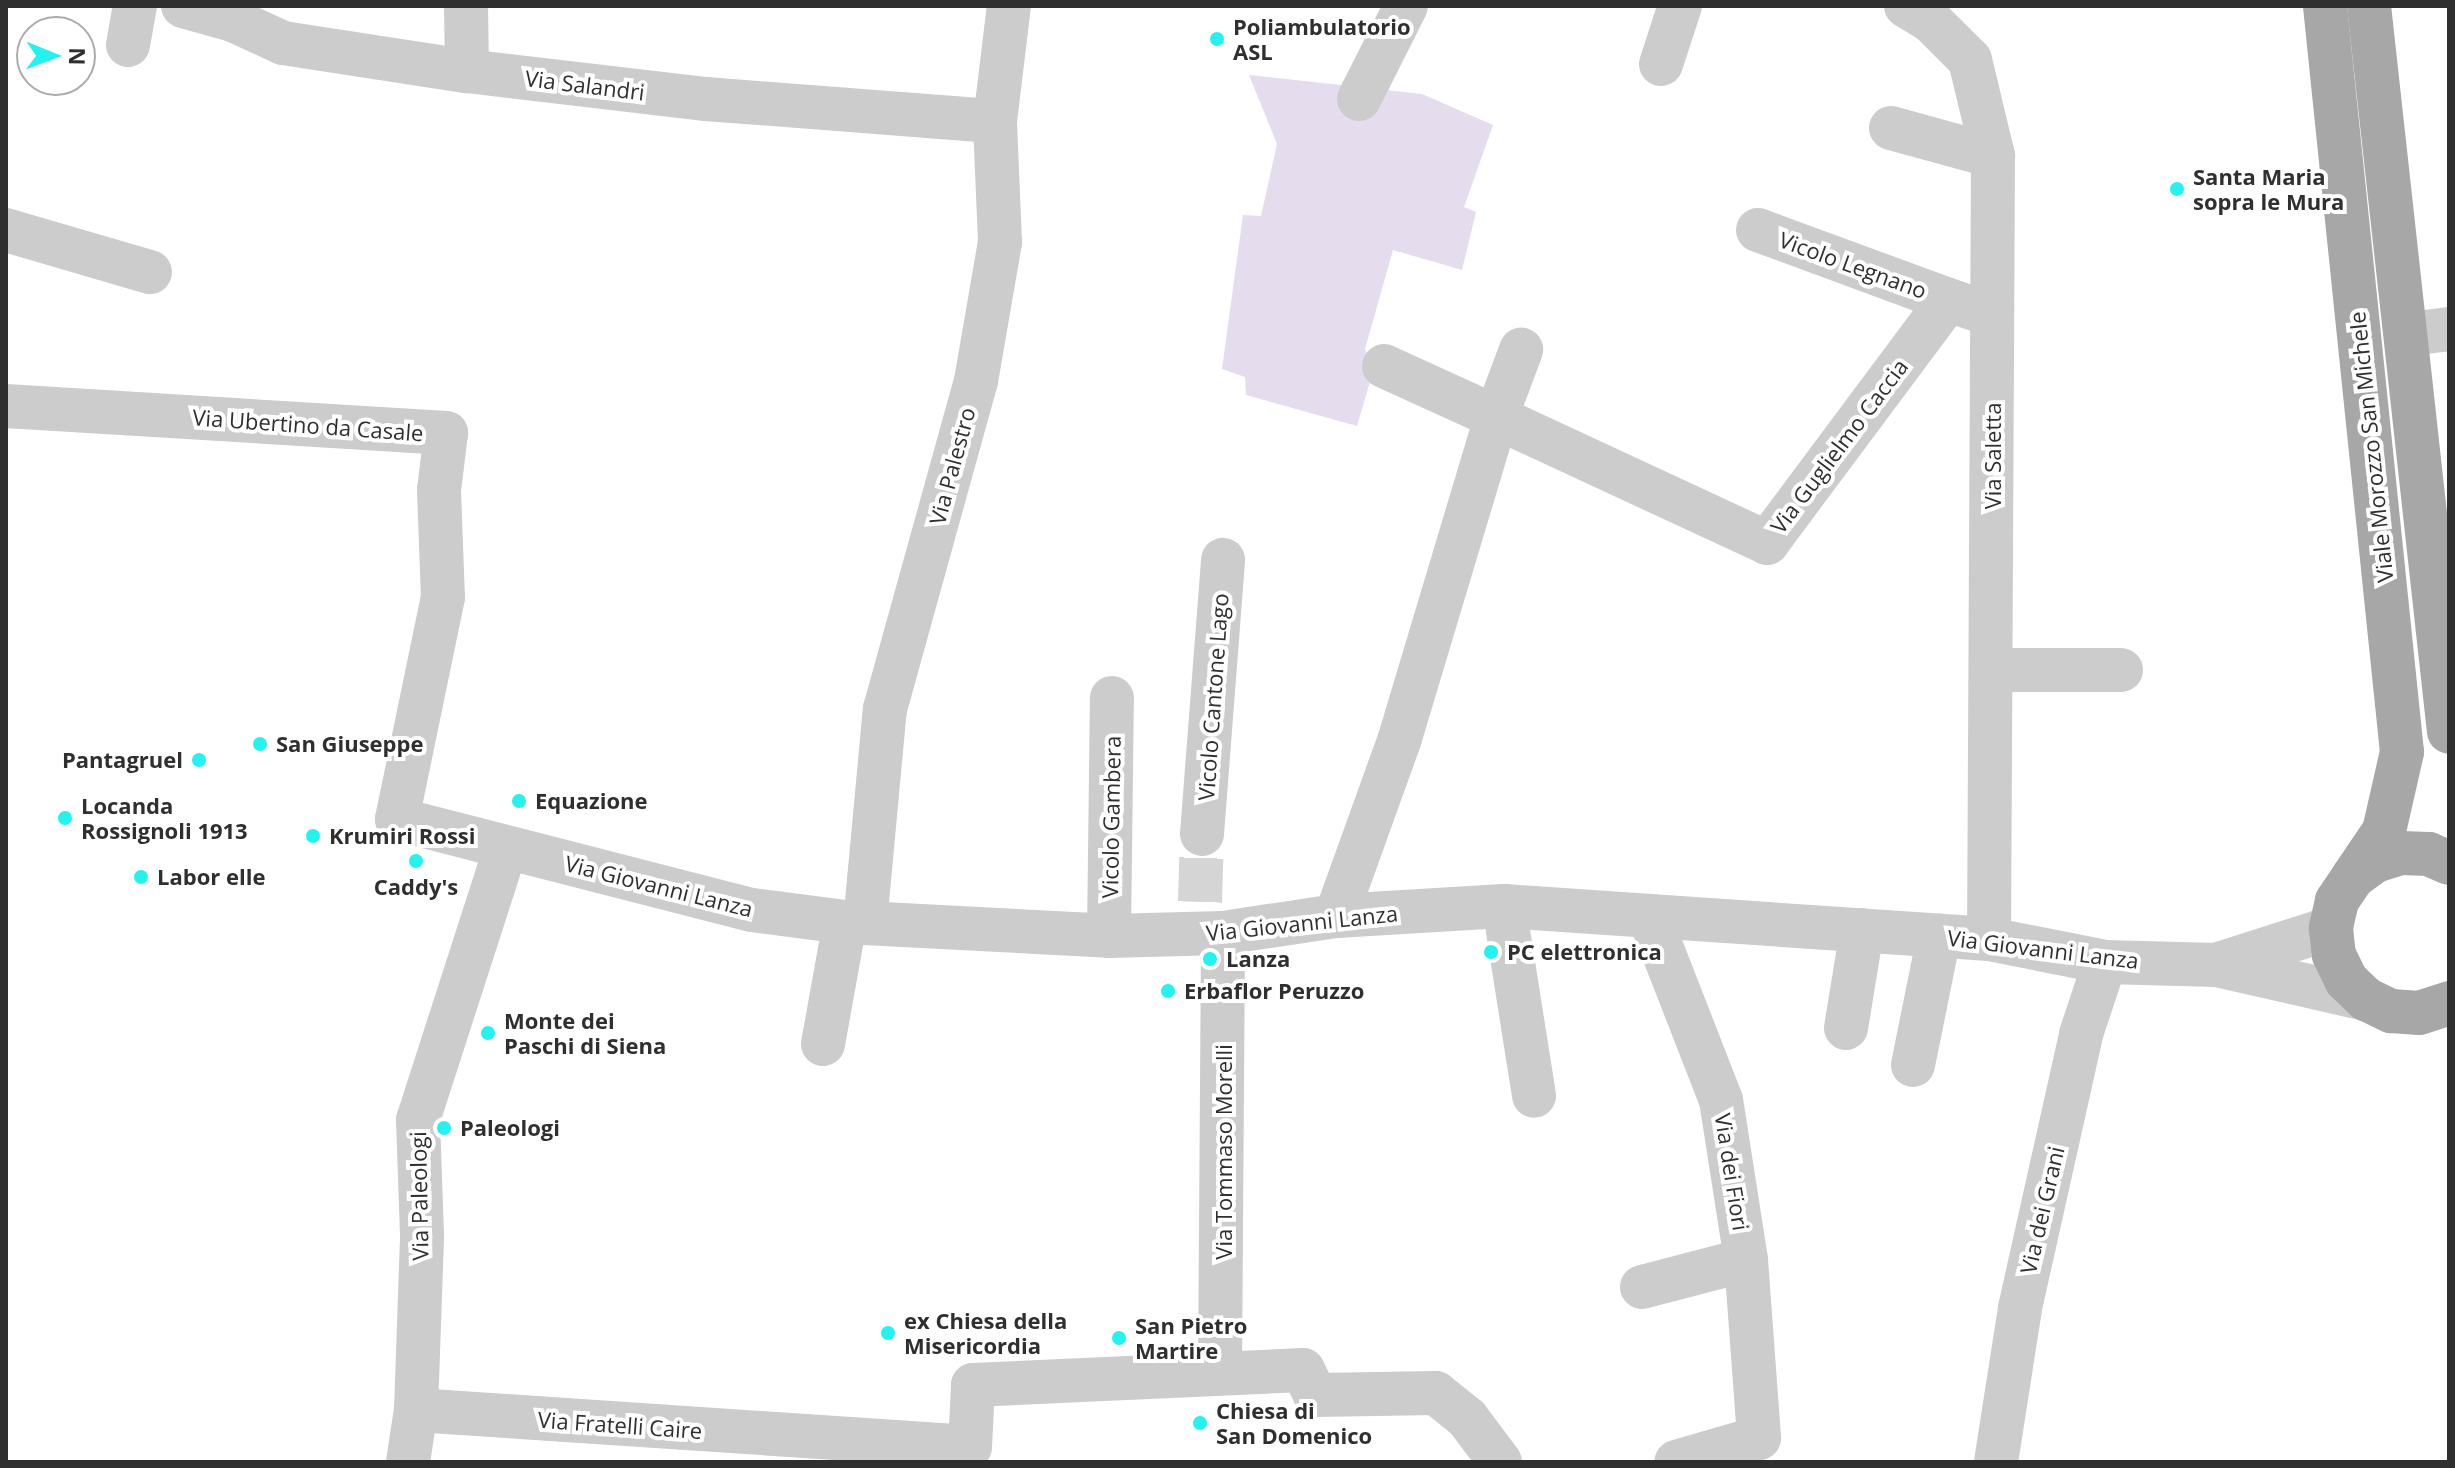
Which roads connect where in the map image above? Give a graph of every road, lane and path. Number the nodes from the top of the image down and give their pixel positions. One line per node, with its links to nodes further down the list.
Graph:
1 (183, 6): 10 (street, Via Salandri)
2 (466, 6): 10 (street)
3 (1009, 6): 12 (street, Via Palestro)
4 (1406, 6): 11 (street)
5 (1680, 6): 9 (street)
6 (2325, 6): 34 (main road, Viale Morozzo San Michele)
7 (2369, 6): 20 (main road)
8 (1925, 11): 14 (street, Via Saletta)
9 (1661, 64)
10 (467, 71): 12 (street, Via Salandri)
11 (1359, 99)
12 (995, 121): 38 (street, Via Palestro)
13 (1891, 128): 14 (street)
14 (1993, 156): 19 (street, Via Saletta)
15 (6, 230): 17 (street)
16 (1758, 230): 18 (street, Vicolo Legnano)
17 (150, 272)
18 (1948, 300): 19 (street); 24 (street, Via Guglielmo Caccia)
19 (1990, 314): 26 (street, Via Saletta)
20 (2429, 331): 29 (main road)
21 (1521, 350): 24 (street)
22 (1384, 366): 24 (street)
23 (6, 406): 30 (street, Via Ubertino da Casale)
24 (1496, 417): 36 (street)
25 (1223, 560): 31 (street, Vicolo Cantone Lago)
26 (1992, 670): 27 (street); 44 (street, Via Saletta)
27 (2121, 670)
28 (1112, 698): 42 (street, Vicolo Gambera)
29 (2449, 732)
30 (397, 819): 32 (street, Via Giovanni Lanza)
31 (1202, 834)
32 (506, 848): 38 (street, Via Giovanni Lanza); 56 (street, Via Paleologi)
33 (2449, 863): 34 (main road)
34 (2353, 877): 40 (main road, Viale Morozzo San Michele)
35 (1504, 906): 36 (street, Via Giovanni Lanza); 37 (street, Via Giovanni Lanza); 52 (street)
36 (1336, 916): 39 (street, Via Giovanni Lanza)
37 (1650, 918): 41 (street, Via Giovanni Lanza); 53 (street, Via dei Fiori)
38 (855, 922): 42 (street, Via Giovanni Lanza); 50 (street, Via Palestro)
39 (1208, 923): 42 (street, Via Giovanni Lanza); 55 (street, Via Tommaso Morelli)
40 (2331, 928): 46 (street, Via Giovanni Lanza); 47 (main road)
41 (1862, 930): 43 (street, Via Giovanni Lanza); 49 (street)
42 (1109, 936)
43 (1939, 936): 44 (street, Via Giovanni Lanza); 51 (street)
44 (1989, 939): 45 (street, Via Giovanni Lanza)
45 (2105, 962): 46 (street, Via Giovanni Lanza); 62 (street, Via dei Grani)
46 (2217, 965): 47 (street, Via Giovanni Lanza)
47 (2366, 999): 48 (main road)
48 (2448, 1008)
49 (1846, 1028)
50 (823, 1044)
51 (1913, 1065)
52 (1534, 1096)
53 (1746, 1260): 54 (street); 57 (street, Via dei Fiori)
54 (1642, 1287)
55 (1220, 1371): 58 (street); 60 (street)
56 (416, 1410): 58 (street, Via Fratelli Caire); 59 (street, Via Paleologi)
57 (1761, 1450): 61 (street, Via dei Fiori)
58 (975, 1455)
59 (408, 1462)
60 (1500, 1462)
61 (1676, 1462)
62 (1996, 1462)

